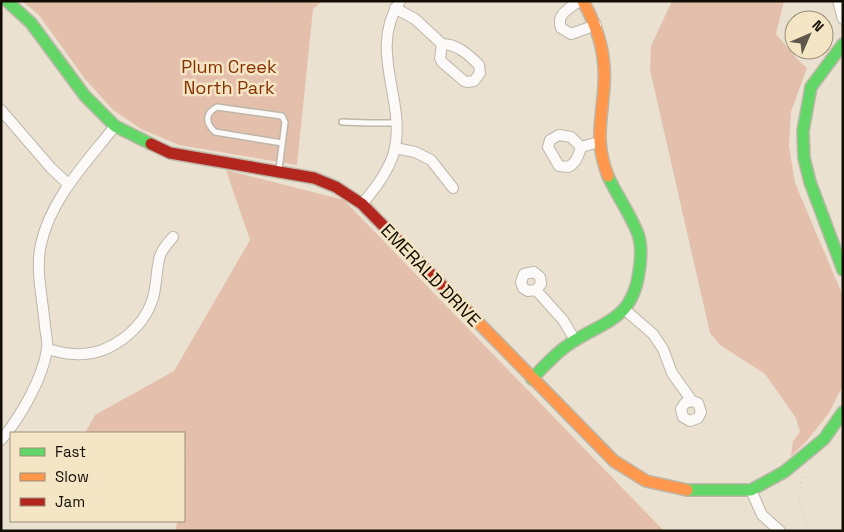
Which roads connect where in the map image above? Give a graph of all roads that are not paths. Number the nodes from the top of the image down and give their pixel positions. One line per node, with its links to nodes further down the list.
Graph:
1 (7, 1): 13 (street, EMERALD DRIVE)
2 (578, 1): 7 (street)
3 (583, 1): 7 (street)
4 (838, 1): 6 (street)
5 (397, 5): 8 (street); 12 (street)
6 (843, 19)
7 (596, 25): 14 (street)
8 (442, 44)
9 (843, 44): 23 (street)
10 (1, 110): 19 (street)
11 (342, 122): 12 (lane)
12 (396, 123): 17 (street)
13 (115, 126): 18 (street, EMERALD DRIVE); 19 (street)
14 (599, 142): 16 (street); 25 (street)
15 (282, 143): 15 (lane); 18 (lane)
16 (581, 147)
17 (395, 148): 20 (street); 21 (street)
18 (278, 172): 21 (street, EMERALD DRIVE)
19 (69, 185): 27 (street)
20 (453, 188)
21 (362, 204): 28 (street, EMERALD DRIVE)
22 (173, 237): 27 (street)
23 (843, 270)
24 (536, 290): 26 (street)
25 (624, 308): 26 (street); 29 (street)
26 (575, 340): 28 (street)
27 (47, 349): 31 (street)
28 (532, 379): 32 (street, EMERALD DRIVE)
29 (692, 401)
30 (843, 412): 32 (street, EMERALD DRIVE)
31 (1, 440)
32 (751, 490): 33 (street)
33 (780, 531)

